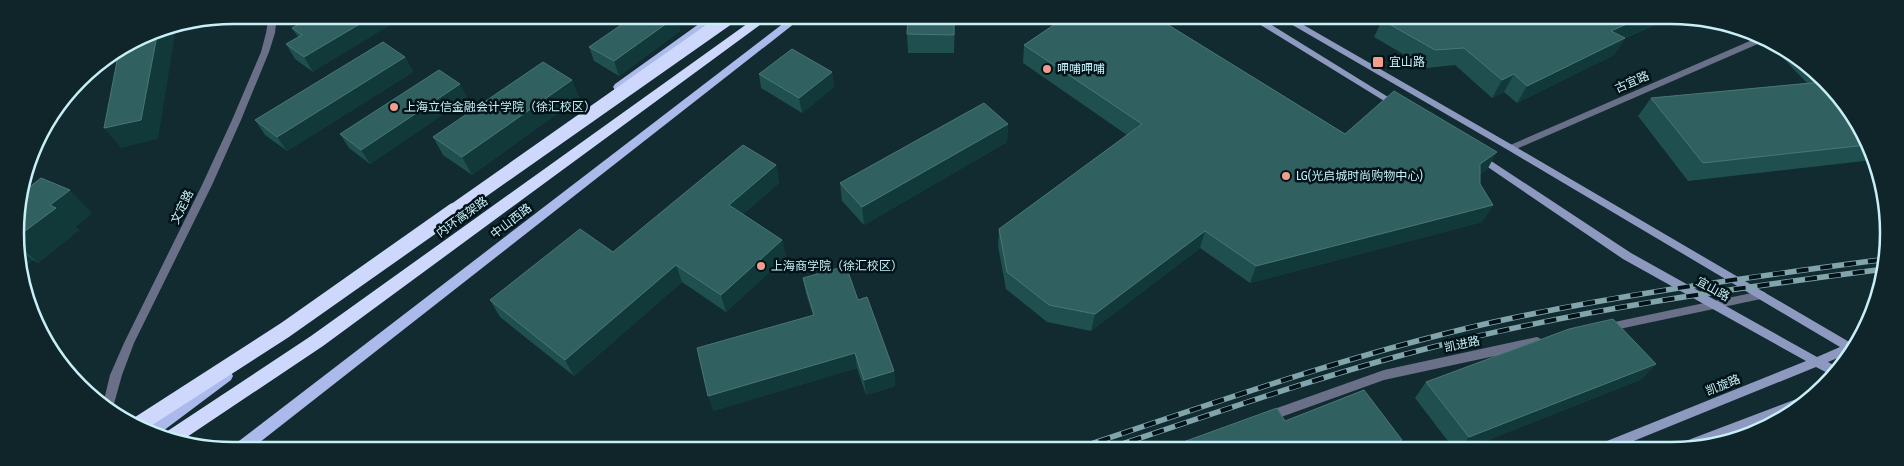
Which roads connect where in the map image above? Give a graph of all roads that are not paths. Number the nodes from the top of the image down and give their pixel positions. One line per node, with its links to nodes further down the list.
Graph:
1 (271, 24): 20 (street, 文定路)
2 (705, 24): 24 (main road)
3 (720, 24): 22 (highway, 内环高架路, bridge)
4 (755, 24): 25 (highway, 内环高架路)
5 (789, 24): 27 (main road, 中山西路)
6 (1263, 24): 9 (main road)
7 (1295, 24): 10 (main road, 宜山路)
8 (1756, 42): 10 (street, 古宜路)
9 (1405, 110)
10 (1511, 148): 12 (main road, 宜山路)
11 (1471, 152): 13 (main road, 宜山路)
12 (1761, 295): 13 (street); 16 (main road, 宜山路)
13 (1714, 305): 14 (street); 18 (main road, 宜山路)
14 (1597, 330)
15 (1549, 340): 23 (street, 凯进路)
16 (1847, 345)
17 (1843, 351): 18 (main road, 凯旋路)
18 (1815, 362): 19 (main road, 宜山路); 28 (main road, 凯旋路)
19 (1830, 369)
20 (110, 402)
21 (1784, 409): 26 (main road)
22 (142, 422)
23 (1252, 422)
24 (157, 427)
25 (177, 434)
26 (1705, 439)
27 (249, 442)
28 (1618, 442)

